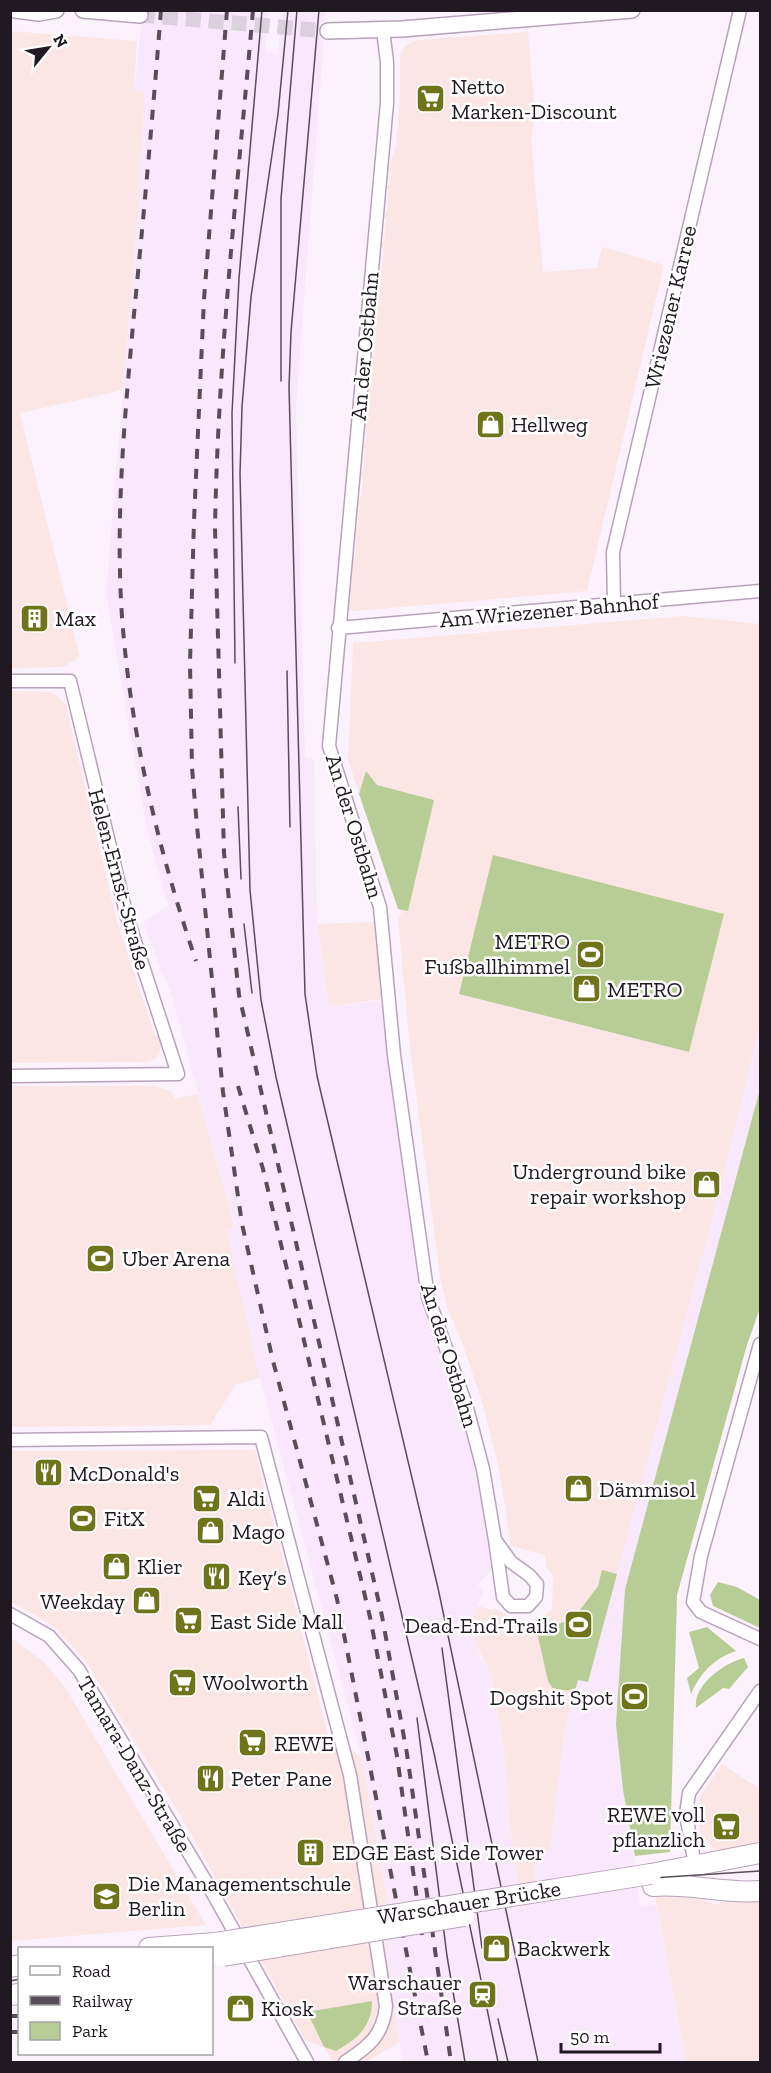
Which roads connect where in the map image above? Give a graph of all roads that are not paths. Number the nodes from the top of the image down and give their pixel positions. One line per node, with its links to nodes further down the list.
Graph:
1 (15, 10): 2 (street)
2 (56, 10)
3 (83, 10): 6 (street)
4 (632, 10): 7 (street)
5 (740, 10): 11 (street, Wriezener Karree)
6 (140, 15)
7 (515, 15): 8 (street)
8 (383, 30): 9 (street); 12 (street, An der Ostbahn)
9 (328, 31)
10 (760, 591): 11 (street, Am Wriezener Bahnhof)
11 (614, 604): 12 (street, Am Wriezener Bahnhof)
12 (338, 628): 17 (street, An der Ostbahn)
13 (10, 681): 14 (street, Helen-Ernst-Straße)
14 (10, 1076)
15 (760, 1344): 19 (street)
16 (10, 1440): 28 (street)
17 (495, 1540): 17 (street, An der Ostbahn)
18 (10, 1614): 27 (street, Tamara-Danz-Straße)
19 (760, 1640)
20 (760, 1691): 22 (street)
21 (760, 1853): 22 (main road)
22 (695, 1866): 23 (main road); 24 (main road)
23 (652, 1880): 24 (main road); 26 (main road, Warschauer Brücke, bridge)
24 (699, 1887): 25 (main road)
25 (760, 1891)
26 (216, 1952)
27 (307, 2062)
28 (345, 2062)

